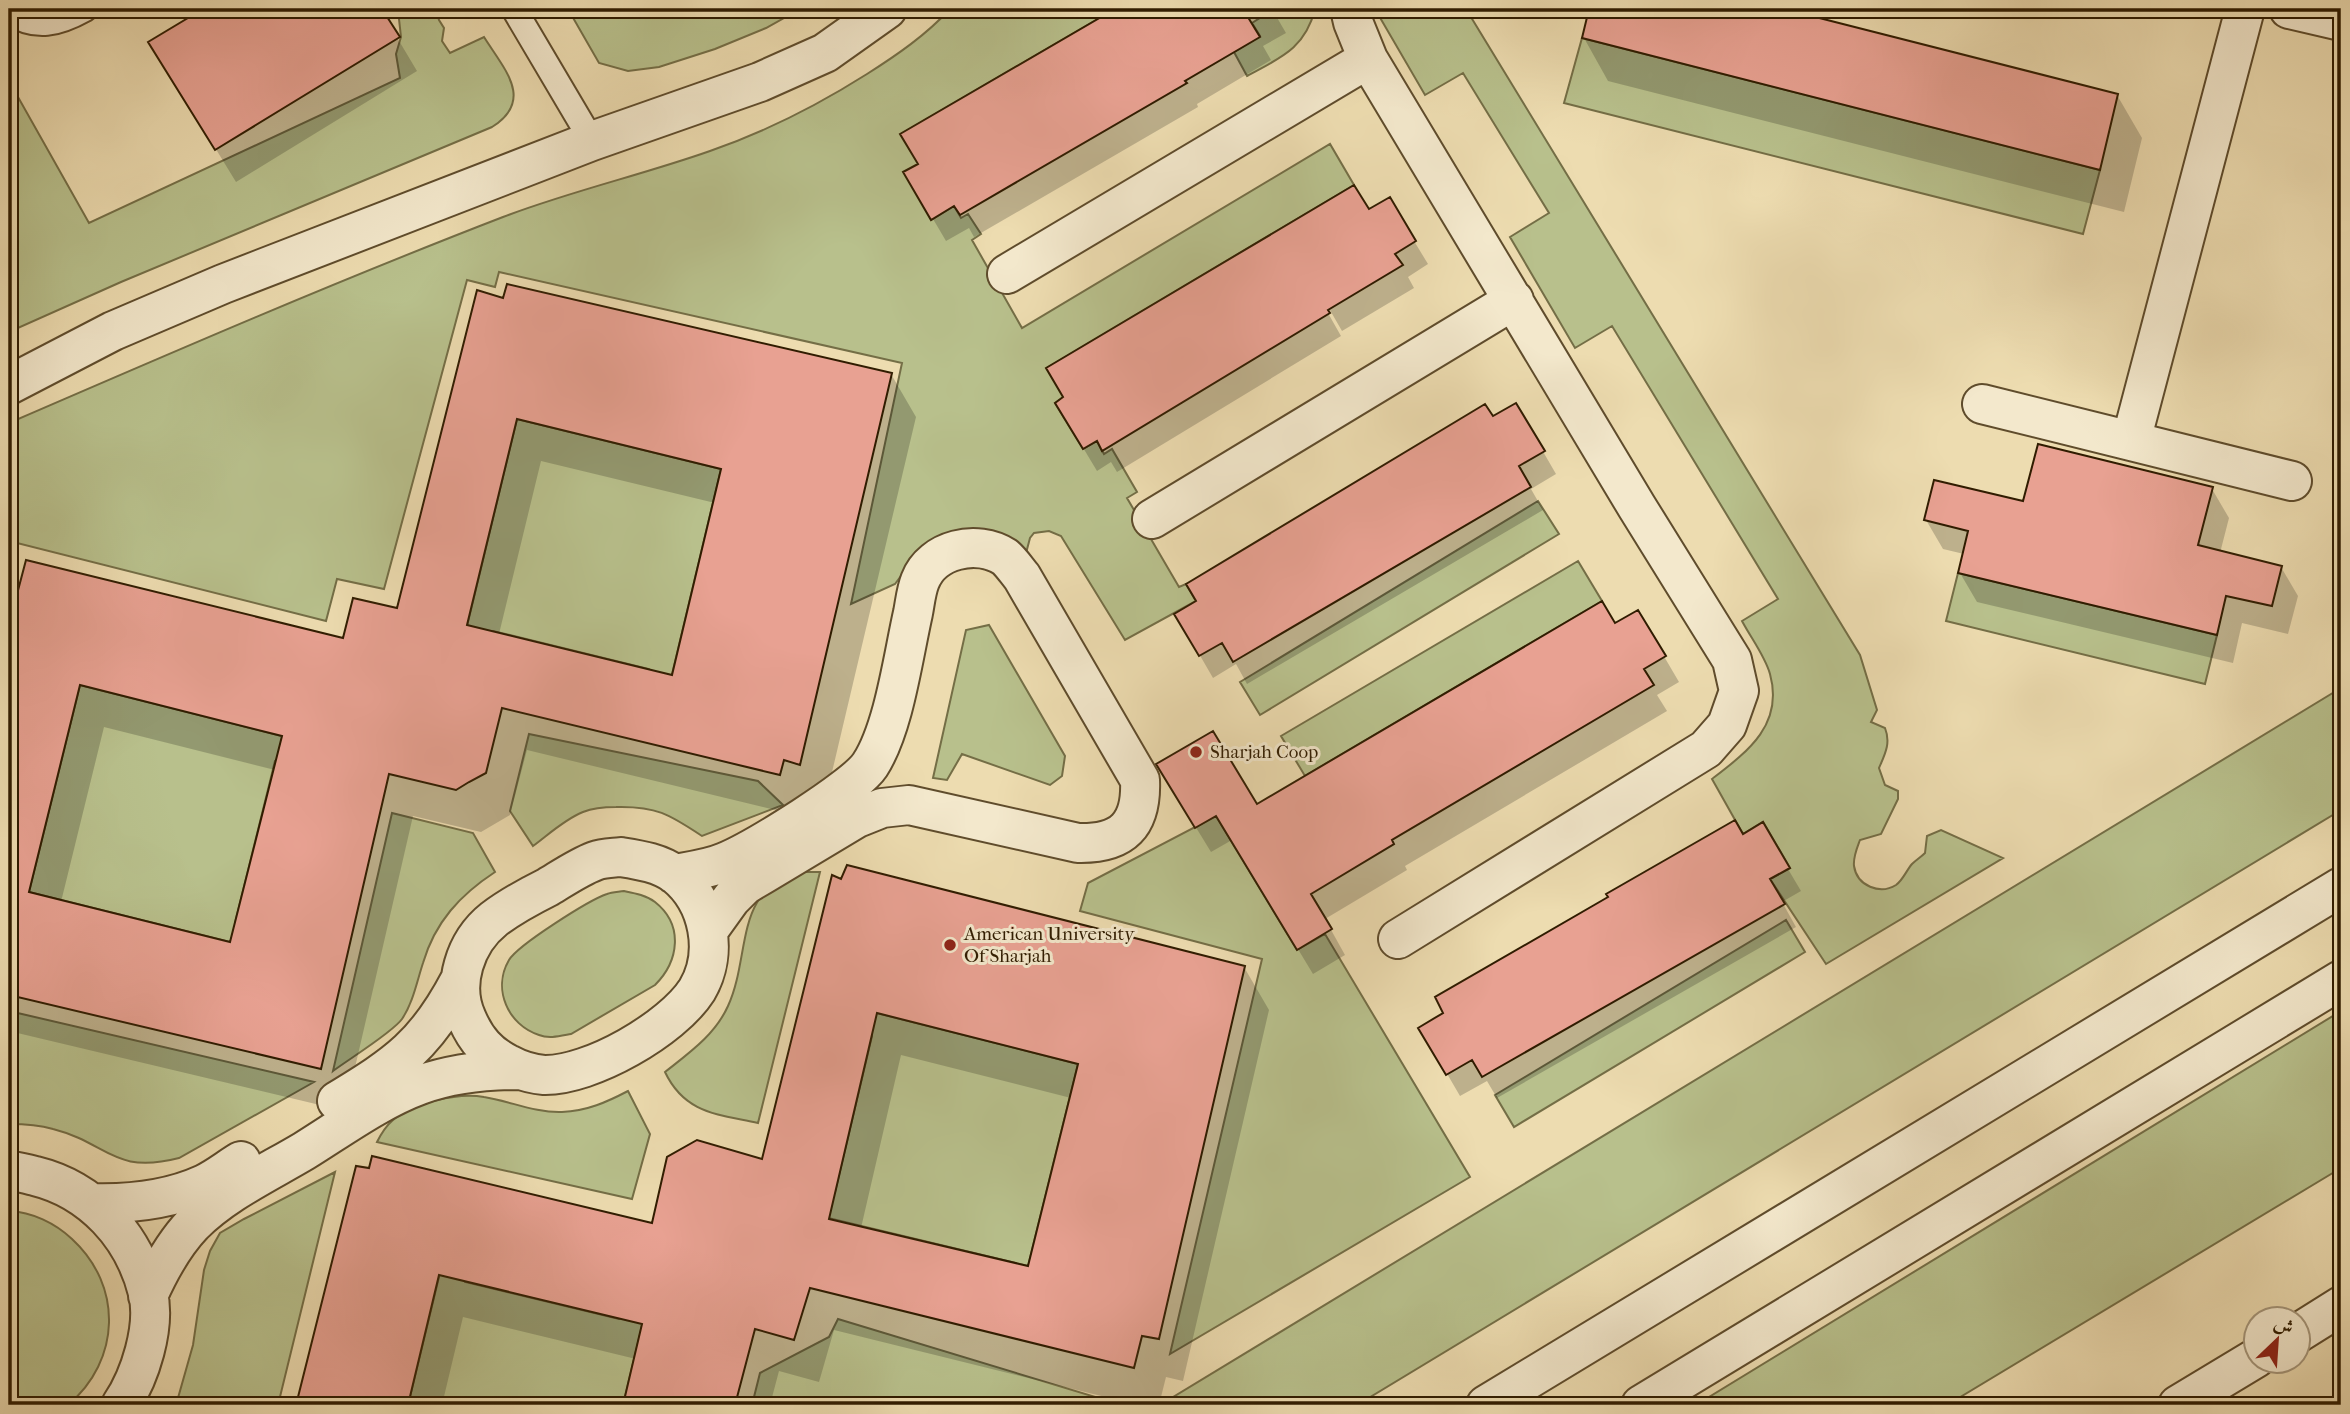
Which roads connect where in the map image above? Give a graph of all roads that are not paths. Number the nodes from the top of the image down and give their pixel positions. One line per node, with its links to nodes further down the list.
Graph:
1 (86, 9): 7 (lane)
2 (514, 9): 10 (lane)
3 (887, 9): 10 (street)
4 (1350, 9): 9 (street)
5 (2245, 9): 15 (street)
6 (2289, 9): 8 (street)
7 (9, 12)
8 (2341, 22)
9 (1368, 59): 11 (street); 12 (street)
10 (592, 141): 13 (street)
11 (1007, 274)
12 (1514, 300): 17 (street); 21 (street)
13 (9, 385)
14 (1982, 404): 15 (street)
15 (2131, 441): 16 (street)
16 (2292, 481)
17 (1152, 519)
18 (674, 874): 20 (street); 20 (street); 22 (street)
19 (2341, 887): 32 (street)
20 (708, 931): 24 (street)
21 (1398, 939)
22 (460, 980): 24 (street); 26 (street)
23 (2341, 981): 33 (street)
24 (519, 1070): 27 (street)
25 (9, 1171): 26 (street)
26 (93, 1203): 27 (street)
27 (148, 1296): 31 (street)
28 (2341, 1306): 29 (street)
29 (2312, 1324)
30 (2242, 1366): 34 (street)
31 (121, 1405)
32 (1486, 1405)
33 (1641, 1405)
34 (2178, 1405)

